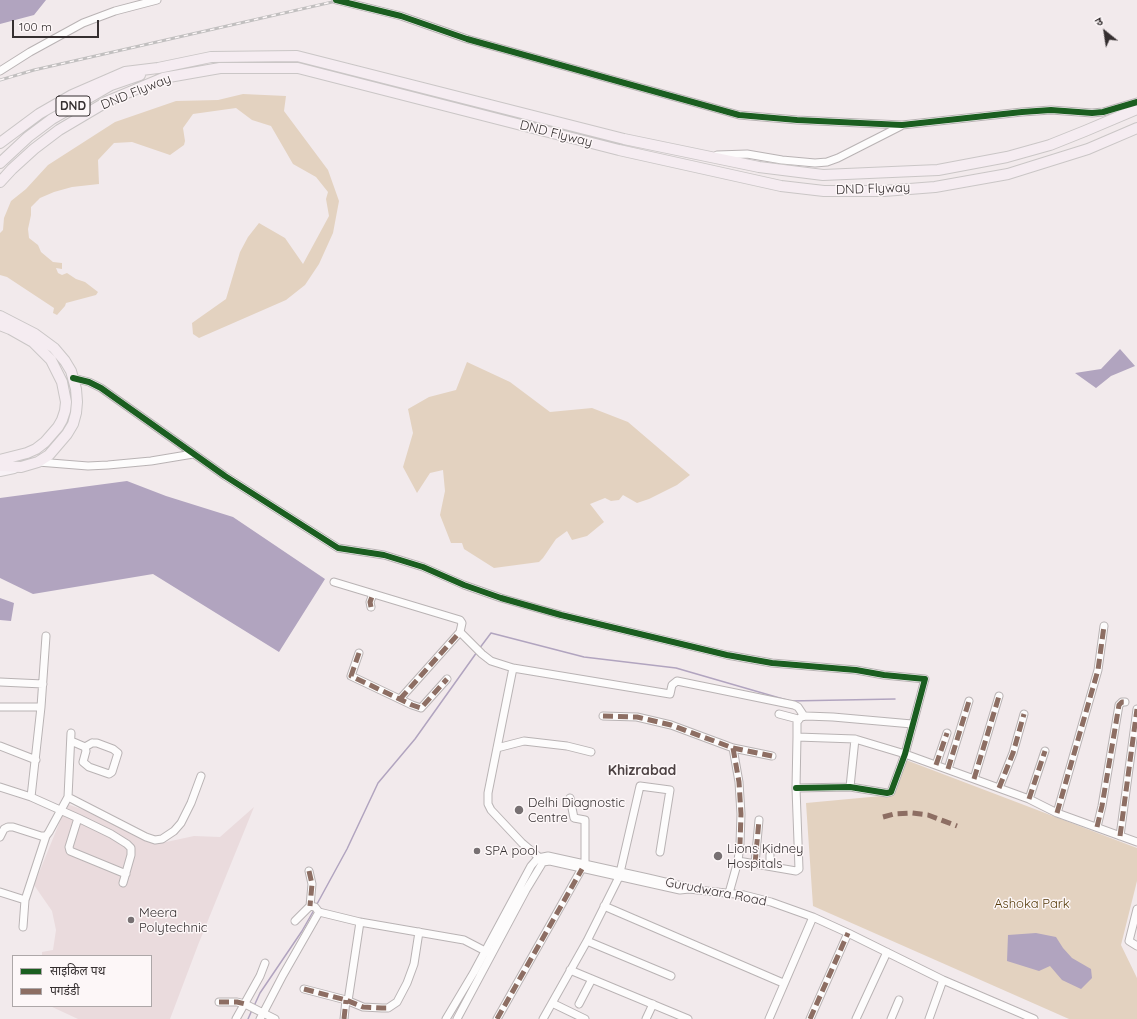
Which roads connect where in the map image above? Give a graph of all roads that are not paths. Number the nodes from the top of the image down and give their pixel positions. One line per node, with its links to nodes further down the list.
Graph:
1 (157, 0): 4 (street)
2 (336, 0): 7 (street)
3 (158, 68): 9 (highway); 10 (highway, DND Flyway); 11 (highway, DND)
4 (0, 71)
5 (1137, 102): 7 (street)
6 (1137, 109): 10 (highway, DND Flyway)
7 (902, 125): 10 (street)
8 (1137, 128): 12 (highway, DND Flyway)
9 (0, 143)
10 (706, 156)
11 (0, 163)
12 (0, 182)
13 (0, 316): 15 (highway)
14 (0, 325): 17 (highway)
15 (73, 378): 16 (street); 18 (highway)
16 (193, 454): 18 (street); 44 (street)
17 (0, 460)
18 (38, 462): 20 (highway)
19 (0, 466): 20 (highway)
20 (21, 467): 21 (main road)
21 (0, 472)
22 (334, 582): 23 (street)
23 (373, 594): 24 (street); 26 (street)
24 (371, 607)
25 (1104, 626): 72 (street)
26 (460, 632): 29 (street); 34 (street)
27 (46, 636): 32 (street)
28 (359, 653): 34 (street)
29 (513, 668): 43 (street); 52 (street)
30 (447, 679): 34 (street)
31 (0, 682): 32 (street)
32 (43, 684): 38 (street)
33 (999, 696): 62 (street)
34 (400, 699)
35 (969, 701): 60 (street)
36 (1125, 702): 75 (street)
37 (0, 707): 38 (street)
38 (41, 708): 58 (street)
39 (1137, 709): 77 (street)
40 (779, 714): 43 (street)
41 (1024, 714): 66 (street)
42 (603, 716): 53 (street)
43 (801, 718): 44 (street); 47 (street)
44 (912, 724): 56 (street)
45 (71, 733): 49 (street)
46 (947, 733): 59 (street)
47 (796, 737): 48 (street); 65 (street)
48 (855, 739): 56 (street); 64 (street)
49 (71, 741): 51 (street); 68 (street)
50 (0, 746): 58 (street)
51 (85, 747): 51 (street)
52 (497, 748): 55 (street); 82 (street)
53 (733, 748): 57 (street); 83 (street)
54 (1045, 751): 70 (street)
55 (591, 752)
56 (904, 754): 59 (street); 64 (street)
57 (772, 756)
58 (36, 760): 67 (street)
59 (936, 765): 60 (street)
60 (948, 769): 62 (street)
61 (201, 776): 68 (street)
62 (974, 779): 66 (street)
63 (0, 787): 67 (street)
64 (850, 787): 65 (street)
65 (796, 788): 86 (street)
66 (999, 788): 70 (street)
67 (31, 797): 71 (street)
68 (68, 797): 71 (street)
69 (570, 798): 85 (street)
70 (1028, 798): 72 (street)
71 (61, 810): 73 (street); 76 (street)
72 (1057, 813): 75 (street)
73 (78, 818): 88 (street); 88 (street)
74 (759, 820): 84 (street)
75 (1097, 827): 77 (street)
76 (46, 836): 78 (street); 93 (street)
77 (1120, 836): 79 (street)
78 (0, 837)
79 (1137, 842)
80 (660, 852): 89 (street)
81 (770, 855): 86 (street)
82 (542, 860): 85 (street); 107 (street)
83 (738, 862): 84 (street); 92 (street)
84 (755, 864): 86 (street)
85 (584, 866): 89 (street); 128 (street)
86 (770, 866)
87 (309, 872): 95 (street)
88 (126, 874): 90 (street)
89 (620, 875): 92 (street, Gurudwara Road); 94 (street)
90 (123, 883)
91 (0, 892): 93 (street)
92 (729, 893): 97 (street, Gurudwara Road)
93 (25, 900): 101 (street)
94 (604, 906): 104 (street); 113 (street)
95 (315, 909): 99 (street); 100 (street); 121 (street)
96 (1137, 910): 98 (street)
97 (813, 917): 103 (street, Gurudwara Road); 113 (street)
98 (1136, 919): 105 (street)
99 (295, 921)
100 (360, 922): 102 (street); 115 (street)
101 (23, 927)
102 (419, 932): 107 (street); 115 (street)
103 (848, 933): 106 (street, Gurudwara Road); 134 (street)
104 (587, 941): 109 (street); 110 (street)
105 (1137, 946)
106 (887, 952): 112 (street, Gurudwara Road); 135 (street)
107 (489, 953): 126 (street); 127 (street)
108 (265, 963): 121 (street)
109 (570, 970): 111 (street); 118 (street)
110 (671, 976)
111 (592, 979): 119 (street); 120 (street)
112 (943, 980): 122 (street, Gurudwara Road); 137 (street)
113 (783, 984): 133 (street)
114 (304, 989): 115 (street)
115 (347, 1000): 125 (street)
116 (899, 1000): 136 (street)
117 (219, 1002): 121 (street)
118 (552, 1003): 129 (street); 130 (street)
119 (579, 1004)
120 (653, 1004): 131 (street); 132 (street)
121 (254, 1011): 123 (street); 124 (street)
122 (1015, 1011): 138 (street); 139 (street, Gurudwara Road)
123 (236, 1019)
124 (275, 1019)
125 (344, 1019)
126 (446, 1019)
127 (457, 1019)
128 (497, 1019)
129 (543, 1019)
130 (585, 1019)
131 (646, 1019)
132 (688, 1019)
133 (769, 1019)
134 (810, 1019)
135 (856, 1019)
136 (891, 1019)
137 (929, 1019)
138 (1012, 1019)
139 (1034, 1019)

